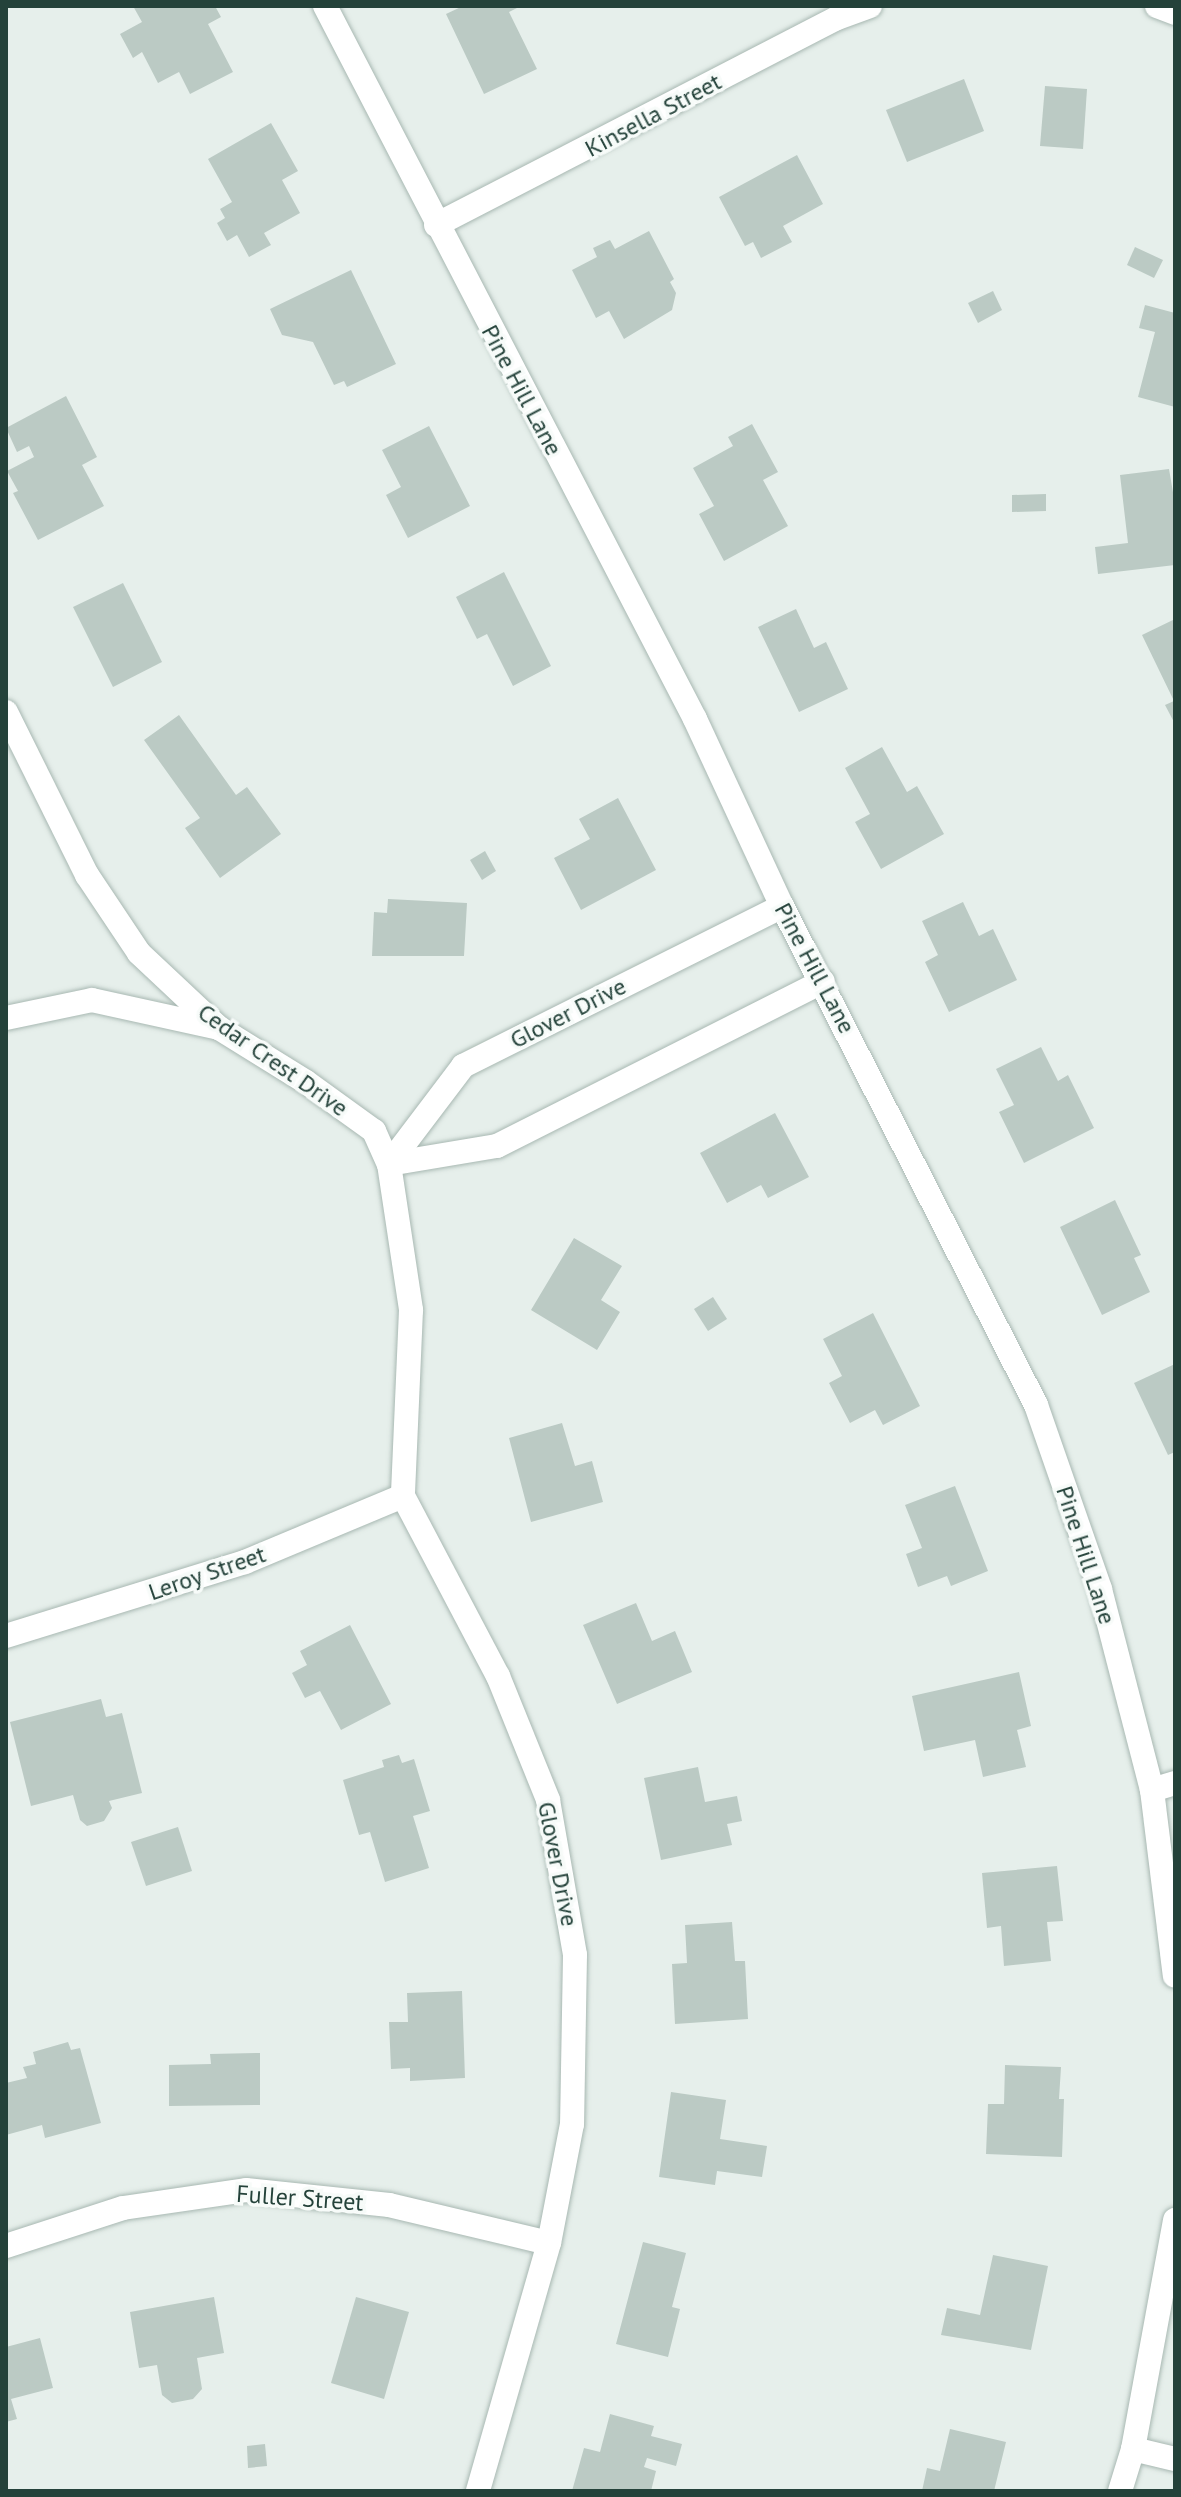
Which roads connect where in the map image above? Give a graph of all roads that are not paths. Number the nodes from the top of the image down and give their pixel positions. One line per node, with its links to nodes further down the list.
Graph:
1 (325, 6): 5 (street, Pine Hill Lane)
2 (870, 6): 5 (street, Kinsella Street)
3 (1157, 6): 4 (street)
4 (1175, 13)
5 (436, 225): 7 (street, Pine Hill Lane)
6 (6, 712): 10 (street, Cedar Crest Drive)
7 (782, 906): 8 (street, Pine Hill Lane); 11 (street, Glover Drive)
8 (823, 981): 11 (street); 14 (street, Pine Hill Lane)
9 (6, 1018): 10 (street)
10 (219, 1028): 11 (street, Cedar Crest Drive)
11 (389, 1164): 12 (street)
12 (403, 1496): 13 (street, Leroy Street); 17 (street, Glover Drive)
13 (6, 1636)
14 (1164, 1786): 15 (street, Pine Hill Lane)
15 (1175, 1976)
16 (1175, 2220): 19 (street)
17 (549, 2243): 18 (street, Fuller Street); 21 (street, Glover Drive)
18 (6, 2246)
19 (1133, 2449): 20 (street); 22 (street)
20 (1175, 2459)
21 (478, 2491)
22 (1120, 2491)

